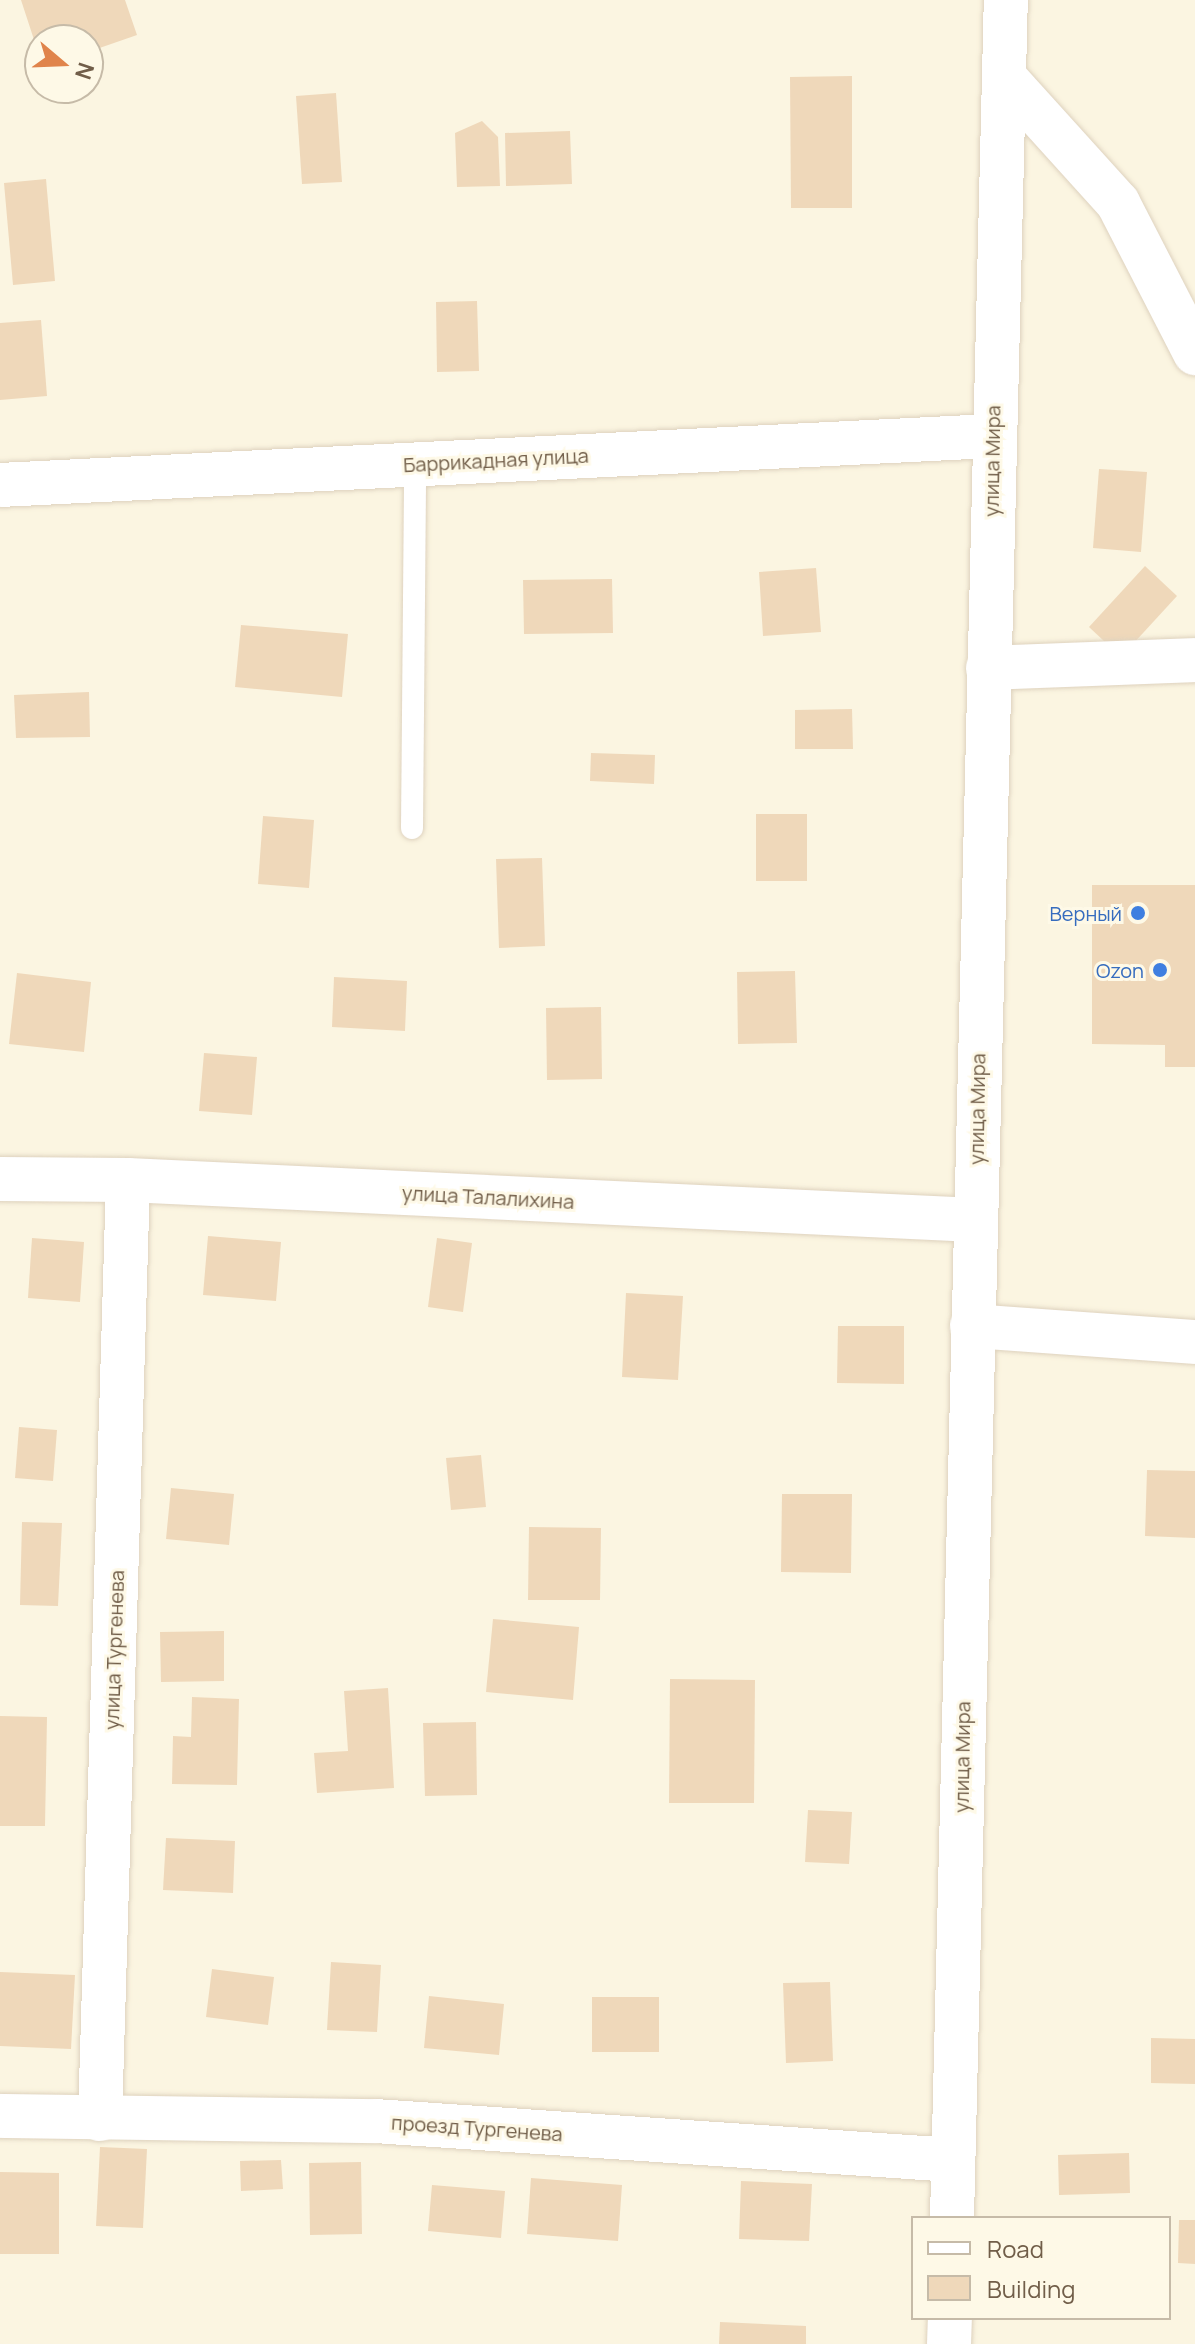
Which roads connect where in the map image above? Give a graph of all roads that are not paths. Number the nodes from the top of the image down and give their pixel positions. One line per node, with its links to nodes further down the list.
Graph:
1 (1006, 0): 2 (street, улица Мира)
2 (1006, 79): 3 (street); 4 (street, улица Мира)
3 (1195, 353)
4 (992, 436): 5 (street, Баррикадная улица); 8 (street, улица Мира)
5 (415, 464): 6 (street, Баррикадная улица); 9 (lane)
6 (0, 485)
7 (1195, 660): 8 (street)
8 (988, 668): 12 (street, улица Мира)
9 (412, 828)
10 (0, 1179): 11 (street, улица Талалихина)
11 (128, 1180): 12 (street, улица Талалихина); 16 (street, улица Тургенева)
12 (975, 1220): 13 (street, улица Мира)
13 (972, 1326): 14 (street); 17 (street, улица Мира)
14 (1195, 1342)
15 (0, 2116): 16 (street, проезд Тургенева)
16 (100, 2119): 17 (street, проезд Тургенева)
17 (953, 2160): 18 (street, улица Мира)
18 (952, 2216)
19 (950, 2320): 20 (street)
20 (949, 2344)

